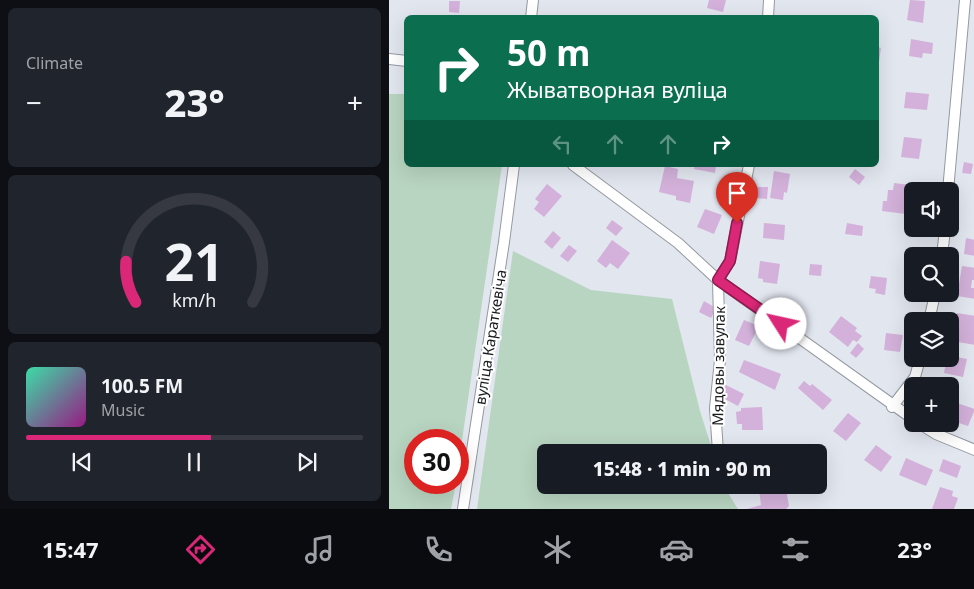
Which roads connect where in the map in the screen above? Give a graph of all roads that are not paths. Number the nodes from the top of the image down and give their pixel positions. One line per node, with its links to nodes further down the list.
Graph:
1 (533, 0): 4 (street)
2 (769, 0): 5 (street)
3 (965, 0): 11 (street)
4 (531, 15)
5 (768, 15)
6 (389, 59): 7 (street)
7 (404, 61)
8 (514, 167): 19 (street, вуліца Караткевіча)
9 (576, 167): 12 (street)
10 (749, 167): 12 (street)
11 (949, 182)
12 (718, 280): 14 (street); 17 (street, Мядовы завулак)
13 (918, 367): 14 (street)
14 (892, 407): 15 (street)
15 (904, 414)
16 (933, 432): 18 (street)
17 (717, 444)
18 (974, 450)
19 (463, 509)

